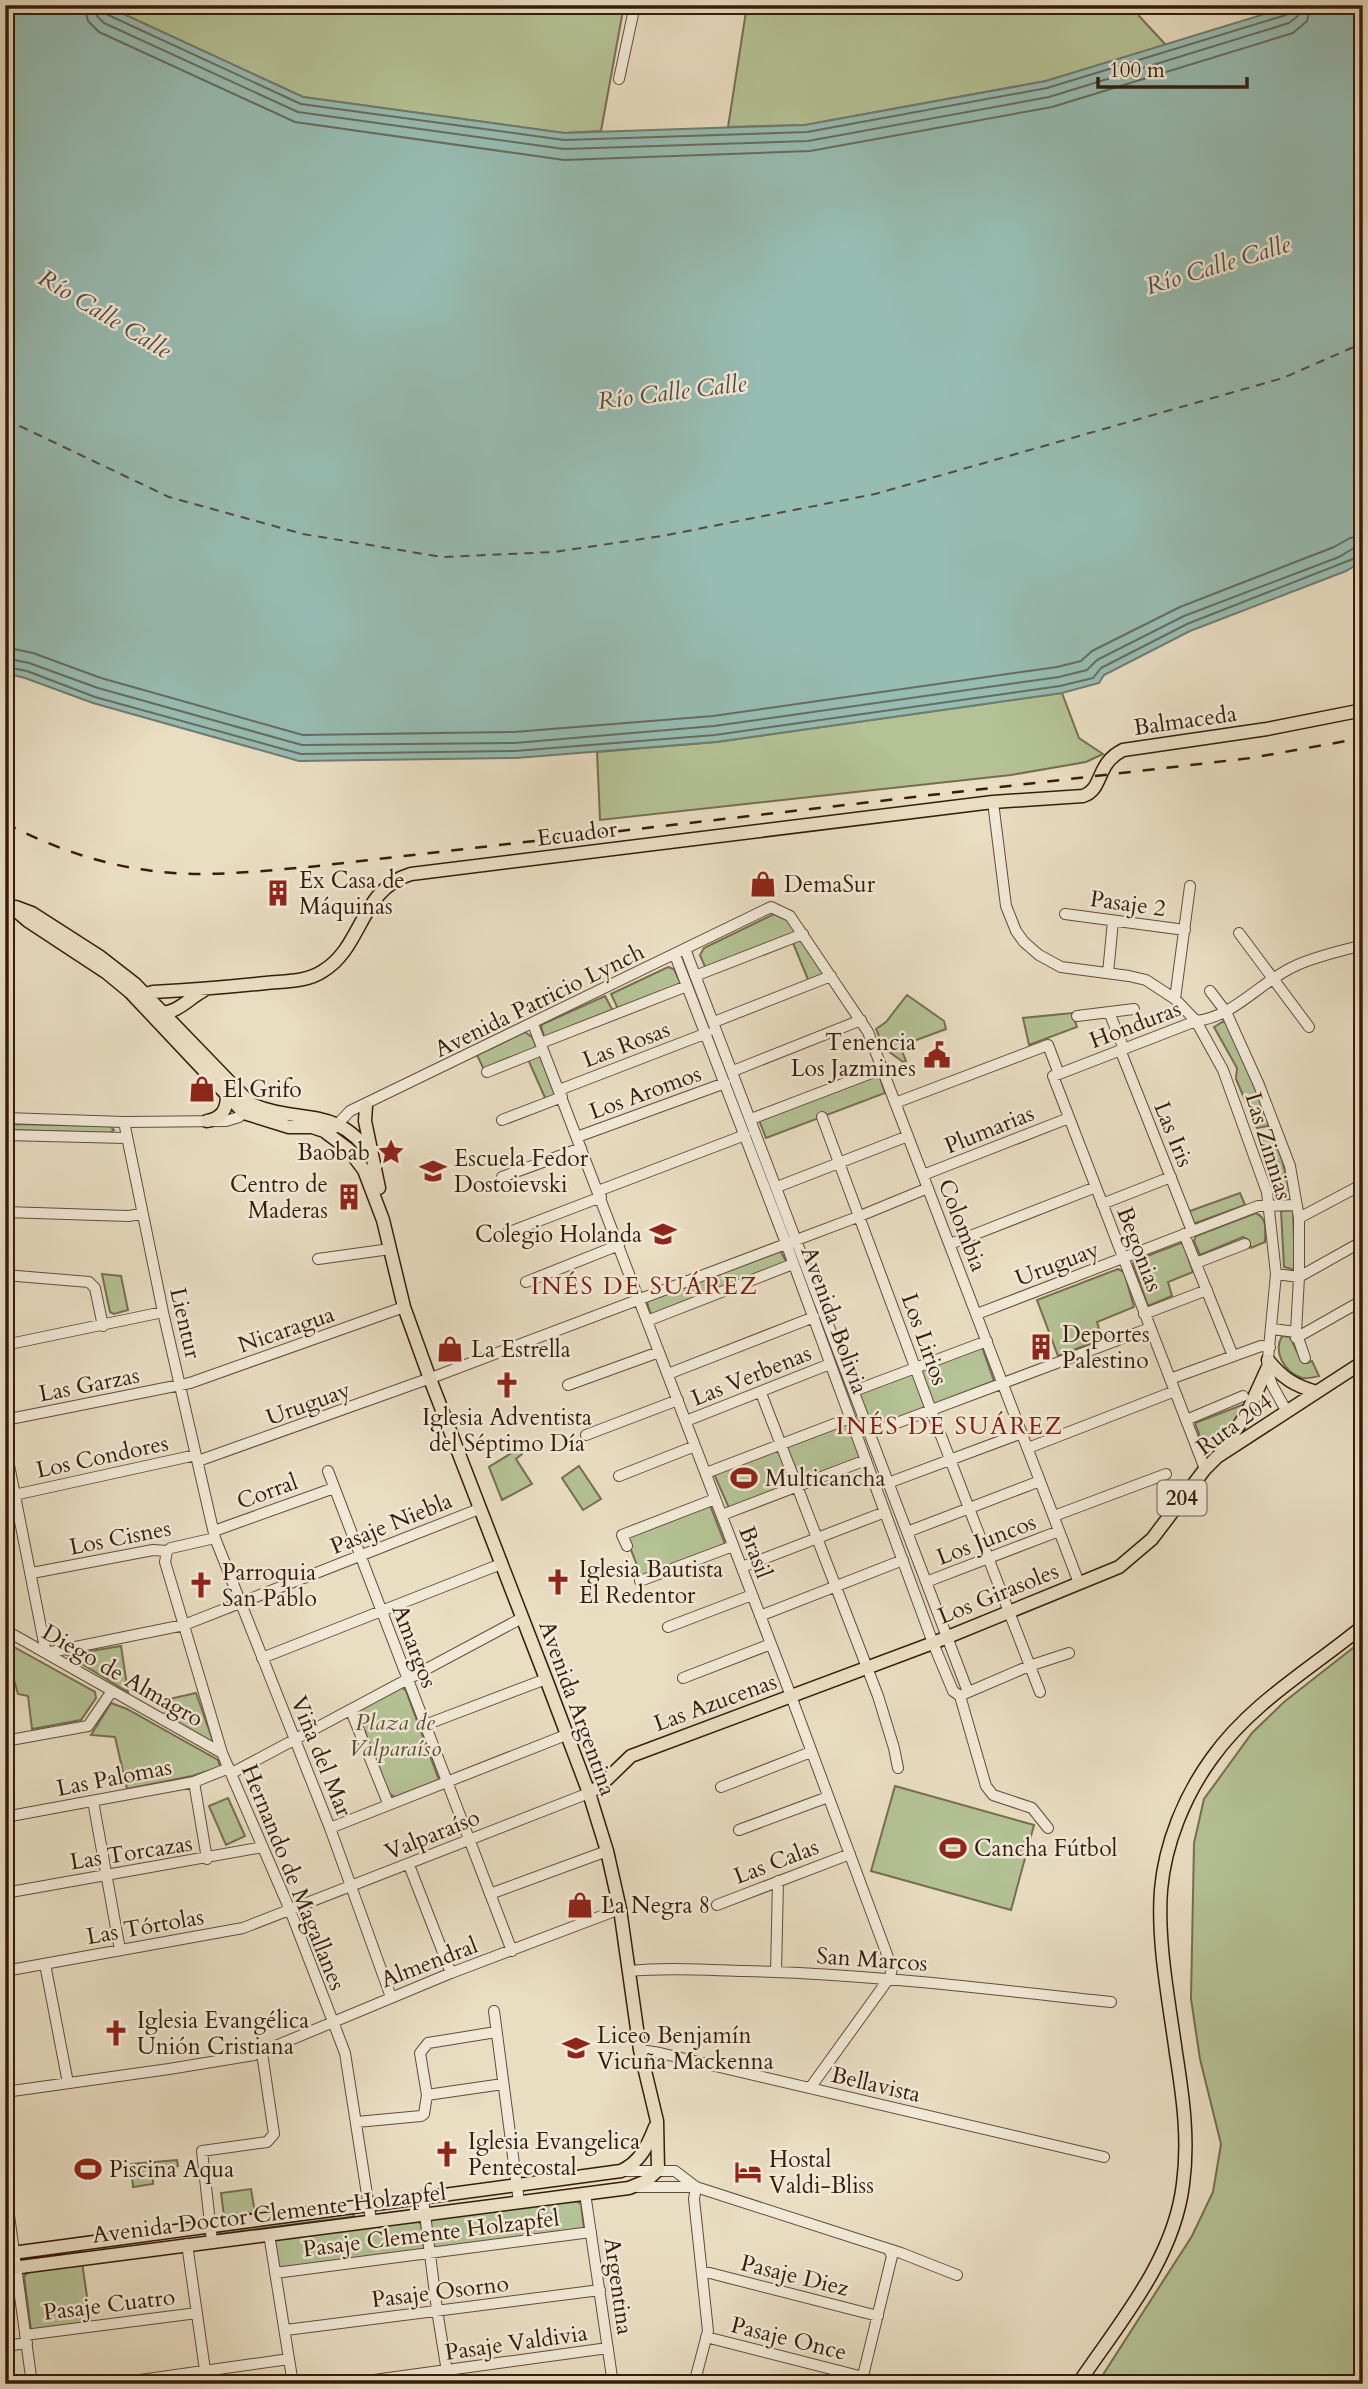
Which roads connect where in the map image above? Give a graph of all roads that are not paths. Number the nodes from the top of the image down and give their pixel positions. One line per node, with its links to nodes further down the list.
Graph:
1 (635, 5): 2 (street)
2 (619, 79)
3 (1363, 710): 4 (main road, Balmaceda)
4 (993, 803): 16 (street, Las Zinnias); 21 (main road, Ecuador)
5 (1190, 886): 10 (street)
6 (7, 903): 23 (main road); 23 (main road)
7 (771, 907): 11 (street, Colombia); 14 (street, Avenida Patricio Lynch)
8 (1065, 915): 9 (street, Pasaje 2)
9 (1113, 921): 10 (street, Pasaje 2); 16 (street)
10 (1185, 930): 24 (street)
11 (803, 933): 17 (street); 18 (street, Colombia)
12 (1239, 933): 19 (street)
13 (1363, 945): 19 (street, Honduras)
14 (685, 949): 15 (street, Avenida Patricio Lynch); 17 (street, Avenida Bolivia)
15 (675, 954): 20 (street, Avenida Bolivia); 34 (street, Avenida Patricio Lynch)
16 (1108, 973): 24 (street, Las Zinnias)
17 (695, 976): 33 (street, Avenida Bolivia)
18 (831, 976): 31 (street, Colombia); 33 (street)
19 (1273, 979): 28 (street, Honduras); 35 (street)
20 (687, 986): 37 (street, Avenida Bolivia); 38 (street)
21 (214, 988): 23 (main road, Ecuador); 25 (main road, Ecuador)
22 (1210, 991): 28 (street)
23 (143, 998): 29 (main road)
24 (1175, 999): 32 (street, Las Zinnias)
25 (182, 1007): 29 (main road, Ecuador); 36 (main road)
26 (1134, 1009): 27 (street)
27 (1109, 1012): 30 (street); 39 (street, Las Iris)
28 (1226, 1012): 32 (street, Honduras); 76 (street)
29 (158, 1013): 36 (main road); 46 (main road)
30 (1077, 1016)
31 (861, 1020): 40 (street, Colombia); 41 (street)
32 (1196, 1021): 39 (street, Honduras); 75 (street, Las Zinnias)
33 (714, 1022): 41 (street, Avenida Bolivia)
34 (533, 1024): 38 (street, Brasil); 48 (street, Avenida Patricio Lynch)
35 (1309, 1027)
36 (182, 1032): 49 (main road)
37 (707, 1034): 44 (street, Avenida Bolivia); 45 (street, Las Rosas)
38 (539, 1048): 42 (street); 45 (street, Brasil)
39 (1122, 1050): 43 (street, Honduras); 68 (street, Las Iris)
40 (882, 1069): 47 (street, Colombia); 53 (street)
41 (733, 1070): 53 (street, Avenida Bolivia)
42 (487, 1072)
43 (1059, 1073): 47 (street, Begonias); 52 (street, Begonias)
44 (725, 1083): 59 (street, Avenida Bolivia); 61 (street, Los Aromos)
45 (561, 1094): 54 (street, Las Rosas); 61 (street, Brasil)
46 (227, 1095): 49 (main road); 55 (main road)
47 (895, 1103): 60 (street, Colombia)
48 (366, 1105): 57 (street, Avenida Patricio Lynch); 64 (main road, Avenida Argentina)
49 (247, 1109): 55 (street); 57 (main road)
50 (822, 1117): 65 (street, Los Lirios)
51 (5, 1118): 56 (street)
52 (1069, 1118): 66 (street, Plumarias); 71 (street, Begonias)
53 (751, 1119): 70 (street, Avenida Bolivia)
54 (502, 1120)
55 (207, 1121): 56 (street)
56 (124, 1122): 62 (street, Lientur)
57 (333, 1129): 64 (main road); 81 (main road, Avenida Argentina)
58 (5, 1135): 62 (street)
59 (745, 1135): 73 (street); 84 (street, Avenida Bolivia)
60 (908, 1136): 65 (street); 66 (street, Colombia)
61 (577, 1137): 63 (street, Brasil)
62 (126, 1138): 78 (street, Lientur)
63 (581, 1148): 67 (street); 73 (street, Brasil)
64 (372, 1157): 81 (main road, Avenida Argentina)
65 (839, 1163): 70 (street); 79 (street, Los Lirios)
66 (923, 1175): 72 (street, Colombia)
67 (502, 1177)
68 (1171, 1177): 74 (street); 83 (street, Las Iris)
69 (1363, 1184): 80 (street)
70 (777, 1187): 84 (street, Avenida Bolivia)
71 (1096, 1187): 74 (street, Begonias); 86 (street)
72 (928, 1188): 79 (street, Uruguay); 86 (street, Colombia)
73 (599, 1194): 82 (street); 88 (street, Brasil)
74 (1102, 1204): 90 (street, Begonias)
75 (1269, 1205): 76 (street, Uruguay); 83 (street, Uruguay); 94 (street, Las Zinnias)
76 (1297, 1205): 80 (street)
77 (5, 1212): 78 (street)
78 (142, 1213): 102 (street, Lientur)
79 (860, 1216): 84 (street, Uruguay); 119 (street, Los Lirios)
80 (1299, 1218): 96 (street)
81 (383, 1220): 89 (main road, Avenida Argentina)
82 (507, 1233)
83 (1188, 1233): 90 (street, Uruguay); 92 (street, Las Iris)
84 (791, 1241): 93 (street, Avenida Bolivia); 99 (street, Uruguay); 126 (street, Avenida Bolivia)
85 (1363, 1241): 96 (street)
86 (950, 1244): 103 (street, Colombia)
87 (1245, 1244): 92 (street)
88 (619, 1245): 97 (street); 99 (street, Brasil)
89 (390, 1249): 91 (street); 101 (main road, Avenida Argentina)
90 (1123, 1258): 103 (street, Uruguay); 104 (street, Begonias)
91 (318, 1259)
92 (1196, 1263): 98 (street, Las Iris)
93 (793, 1264): 105 (street, Avenida Bolivia); 106 (street)
94 (1276, 1274): 96 (street); 109 (street, Las Zinnias)
95 (5, 1275): 107 (street)
96 (1299, 1278): 110 (street)
97 (526, 1282)
98 (1207, 1290): 104 (street); 114 (street, Las Iris)
99 (639, 1299): 106 (street, Brasil); 121 (street, Uruguay)
100 (1363, 1300): 110 (street)
101 (404, 1307): 121 (main road, Avenida Argentina); 124 (street, Nicaragua)
102 (163, 1312): 107 (street); 124 (street, Lientur)
103 (977, 1314): 111 (street, Colombia)
104 (1144, 1314): 108 (street, Begonias)
105 (814, 1317): 118 (street, Avenida Bolivia); 120 (street)
106 (647, 1321): 113 (street, Brasil)
107 (103, 1326): 112 (street)
108 (1150, 1328): 122 (street, Begonias); 123 (street)
109 (1272, 1329): 110 (street); 115 (street, Las Zinnias)
110 (1296, 1335): 116 (street)
111 (987, 1341): 119 (street); 123 (street, Colombia)
112 (5, 1345)
113 (659, 1352): 120 (street, Brasil); 125 (street)
114 (1233, 1356): 115 (street); 122 (street)
115 (1268, 1358): 128 (main road); 133 (street); 145 (main road)
116 (1305, 1358)
117 (1363, 1362): 128 (main road, Ruta 204 / 204)
118 (830, 1364): 129 (street, Las Verbenas); 134 (street, Avenida Bolivia)
119 (915, 1368): 126 (street); 132 (street, Los Lirios)
120 (667, 1374): 131 (street, Brasil)
121 (430, 1378): 146 (street, Uruguay); 161 (main road, Avenida Argentina)
122 (1170, 1379): 127 (street, Begonias)
123 (1003, 1383): 132 (street); 139 (street, Colombia)
124 (180, 1385): 135 (street, Las Garzas); 146 (street, Lientur)
125 (568, 1385)
126 (853, 1391): 138 (street, Avenida Bolivia)
127 (1175, 1391): 136 (street, Begonias); 144 (street)
128 (1317, 1392): 133 (main road, Ruta 204 / 204)
129 (761, 1393): 137 (street, Las Verbenas); 141 (street)
130 (1244, 1396): 136 (street)
131 (677, 1400): 137 (street, Brasil); 140 (street)
132 (931, 1410): 138 (street); 148 (street, Los Lirios)
133 (1287, 1412): 145 (main road, Ruta 204 / 204)
134 (850, 1418): 141 (street); 147 (street, Avenida Bolivia)
135 (5, 1420)
136 (1186, 1420): 149 (street, Begonias)
137 (685, 1421): 143 (street, Brasil)
138 (870, 1433): 155 (street, Avenida Bolivia)
139 (1022, 1433): 144 (street, Colombia); 148 (street)
140 (586, 1435)
141 (781, 1444): 151 (street); 156 (street)
142 (5, 1445): 158 (street)
143 (695, 1446): 151 (street, Brasil); 153 (street)
144 (1028, 1448): 154 (street, Colombia)
145 (1217, 1457): 149 (main road, Ruta 204 / 204)
146 (197, 1458): 158 (street, Los Condores); 167 (street, Lientur)
147 (866, 1460): 156 (street); 162 (street, Avenida Bolivia)
148 (950, 1460): 155 (street); 160 (street, Los Lirios)
149 (1205, 1469): 180 (main road, Ruta 204 / 204)
150 (328, 1471): 157 (street, Amargos)
151 (706, 1473): 159 (street, Brasil)
152 (1166, 1474): 164 (street)
153 (619, 1476)
154 (1040, 1481): 160 (street); 164 (street, Colombia)
155 (888, 1483): 166 (street, Avenida Bolivia)
156 (797, 1486): 163 (street); 168 (street)
157 (334, 1488): 167 (street, Corral); 172 (street, Amargos)
158 (10, 1496): 177 (street)
159 (715, 1499): 163 (street, Brasil); 169 (street)
160 (969, 1508): 166 (street); 173 (street, Los Lirios)
161 (479, 1509): 172 (street, Pasaje Niebla); 175 (main road, Avenida Argentina)
162 (885, 1512): 168 (street); 174 (street, Avenida Bolivia)
163 (722, 1515): 170 (street, Brasil)
164 (1054, 1516): 165 (street, Colombia)
165 (1059, 1531): 173 (street, Los Juncos); 180 (street, Colombia)
166 (907, 1532): 179 (street, Avenida Bolivia)
167 (215, 1535): 171 (street, Los Cisnes); 183 (street, Viña del Mar)
168 (817, 1538): 176 (street); 181 (street)
169 (627, 1546)
170 (733, 1546): 176 (street, Brasil); 178 (street)
171 (167, 1552): 177 (street, Los Cisnes); 188 (street, Hernando de Magallanes)
172 (360, 1556): 183 (street, Pasaje Niebla); 184 (street, Amargos)
173 (988, 1558): 179 (street, Los Juncos); 185 (street, Los Lirios)
174 (903, 1560): 181 (street); 193 (street, Avenida Bolivia)
175 (502, 1564): 184 (street); 187 (main road, Avenida Argentina)
176 (742, 1567): 182 (street, Brasil)
177 (32, 1573): 195 (street)
178 (640, 1581)
179 (926, 1582): 192 (street, Avenida Bolivia)
180 (1079, 1583): 185 (main road, Los Girasoles)
181 (836, 1587): 186 (street); 199 (street)
182 (752, 1595): 186 (street, Brasil); 189 (street)
183 (240, 1603): 188 (street, Pasaje Niebla); 197 (street, Viña del Mar)
184 (382, 1612): 197 (street); 201 (street, Amargos)
185 (1010, 1612): 192 (main road, Los Girasoles); 198 (street, Los Lirios)
186 (760, 1616): 194 (street, Brasil)
187 (522, 1618): 201 (street); 202 (main road, Avenida Argentina)
188 (184, 1625): 195 (street, Pasaje Niebla); 213 (street, Hernando de Magallanes)
189 (668, 1626)
190 (1363, 1626): 310 (main road)
191 (5, 1630): 195 (street, Diego de Almagro)
192 (946, 1637): 193 (main road, Los Girasoles); 205 (street, Avenida Bolivia)
193 (933, 1643): 199 (main road, Las Azucenas); 205 (street, Avenida Bolivia)
194 (771, 1644): 200 (street); 206 (street, Brasil)
195 (46, 1653): 203 (street, Diego de Almagro)
196 (1069, 1653): 198 (street)
197 (262, 1658): 210 (street, Viña del Mar)
198 (1029, 1666): 204 (street, Los Lirios); 205 (street)
199 (867, 1668): 206 (main road, Las Azucenas); 214 (street)
200 (683, 1678)
201 (407, 1679): 207 (street); 208 (street, Amargos)
202 (546, 1679): 208 (street); 209 (main road, Avenida Argentina)
203 (112, 1691): 211 (street); 213 (street, Diego de Almagro)
204 (1041, 1692)
205 (964, 1694): 225 (street)
206 (791, 1696): 212 (street, Brasil); 219 (main road, Las Azucenas)
207 (351, 1711): 210 (street); 222 (street)
208 (425, 1725): 217 (street, Amargos)
209 (566, 1735): 217 (street); 219 (main road, Avenida Argentina)
210 (295, 1738): 215 (street); 224 (street, Viña del Mar)
211 (5, 1741)
212 (811, 1752): 218 (street); 220 (street, Brasil)
213 (222, 1753): 215 (street, Hernando de Magallanes)
214 (898, 1768)
215 (231, 1771): 216 (street); 228 (street, Hernando de Magallanes)
216 (194, 1782): 221 (street, Las Palomas); 231 (street, Las Palomas)
217 (447, 1782): 222 (street); 227 (street, Amargos)
218 (721, 1787)
219 (589, 1793): 227 (street, Valparaíso); 229 (main road, Avenida Argentina)
220 (828, 1797): 226 (street); 230 (street, Brasil)
221 (93, 1801): 223 (street, Las Palomas); 233 (street)
222 (388, 1803): 224 (street)
223 (5, 1817)
224 (330, 1828): 235 (street, Viña del Mar)
225 (1048, 1828)
226 (739, 1830)
227 (469, 1840): 232 (street, Valparaíso); 237 (street, Amargos)
228 (263, 1847): 231 (street, Las Torcazas); 240 (street, Hernando de Magallanes)
229 (607, 1851): 237 (street); 239 (main road, Avenida Argentina)
230 (850, 1854): 234 (street, Las Calas); 248 (street, Brasil)
231 (206, 1859): 233 (street, Las Torcazas)
232 (409, 1865): 235 (street, Valparaíso); 247 (street)
233 (106, 1874): 236 (street, Las Torcazas); 241 (street)
234 (778, 1881): 238 (street, Las Calas); 246 (street)
235 (352, 1886): 240 (street, Valparaíso); 249 (street, Viña del Mar)
236 (5, 1893)
237 (490, 1894): 242 (street, Amargos)
238 (717, 1905)
239 (620, 1909): 242 (street, Almendral); 245 (main road, Avenida Argentina)
240 (290, 1910): 241 (street, Las Tórtolas); 252 (street, Hernando de Magallanes)
241 (120, 1950): 243 (street, Las Tórtolas)
242 (512, 1951): 247 (street, Almendral)
243 (45, 1964): 244 (street, Las Tórtolas); 256 (street)
244 (5, 1971)
245 (629, 1971): 246 (street, San Marcos); 254 (main road, Avenida Argentina)
246 (776, 1972): 248 (street, San Marcos)
247 (451, 1973): 249 (street, Almendral)
248 (890, 1977): 250 (street, San Marcos); 258 (street)
249 (391, 1997): 252 (street, Almendral)
250 (1111, 2002)
251 (494, 2011): 253 (street)
252 (333, 2022): 255 (street, Almendral); 262 (street, Hernando de Magallanes)
253 (496, 2032): 257 (street); 260 (street)
254 (640, 2050): 258 (street, Bellavista); 261 (main road, Avenida Argentina)
255 (262, 2053): 256 (street, Almendral); 277 (street)
256 (68, 2083): 259 (street, Almendral)
257 (503, 2084): 260 (street); 267 (street)
258 (810, 2088): 263 (street, Bellavista)
259 (5, 2092)
260 (427, 2095): 262 (street)
261 (657, 2121): 264 (main road); 265 (main road)
262 (357, 2122): 273 (street, Hernando de Magallanes)
263 (1104, 2157)
264 (658, 2170): 265 (street, Avenida Doctor Clemente Holzapfel); 268 (street, Avenida Doctor Clemente Holzapfel); 269 (main road, Avenida Doctor Clemente Holzapfel)
265 (621, 2171): 267 (main road, Avenida Doctor Clemente Holzapfel)
266 (5, 2186): 275 (street)
267 (517, 2187): 271 (main road, Avenida Doctor Clemente Holzapfel); 272 (street)
268 (696, 2187): 269 (street); 282 (street, Avenida Doctor Clemente Holzapfel); 286 (street)
269 (629, 2188): 270 (main road, Avenida Doctor Clemente Holzapfel)
270 (586, 2193): 272 (main road, Avenida Doctor Clemente Holzapfel); 278 (street, Argentina)
271 (423, 2198): 273 (main road, Avenida Doctor Clemente Holzapfel); 274 (street)
272 (519, 2202): 274 (main road, Avenida Doctor Clemente Holzapfel)
273 (369, 2205): 276 (street, Hernando de Magallanes); 277 (main road, Avenida Doctor Clemente Holzapfel)
274 (425, 2214): 276 (main road, Avenida Doctor Clemente Holzapfel); 283 (street)
275 (7, 2216): 284 (street)
276 (371, 2220): 279 (main road, Avenida Doctor Clemente Holzapfel)
277 (210, 2226): 280 (street); 284 (main road, Avenida Doctor Clemente Holzapfel)
278 (591, 2232): 283 (street, Pasaje Clemente Holzapfel); 289 (street, Argentina)
279 (269, 2234): 280 (main road, Avenida Doctor Clemente Holzapfel); 287 (street)
280 (212, 2241): 281 (main road, Avenida Doctor Clemente Holzapfel)
281 (187, 2244): 285 (main road, Avenida Doctor Clemente Holzapfel); 291 (street)
282 (889, 2250): 288 (street, Avenida Doctor Clemente Holzapfel); 292 (street)
283 (430, 2252): 287 (street, Pasaje Clemente Holzapfel); 290 (street)
284 (10, 2254): 285 (street)
285 (11, 2268): 295 (street)
286 (702, 2271): 292 (street, Pasaje Diez); 294 (street)
287 (275, 2273): 293 (street)
288 (957, 2275)
289 (600, 2290): 290 (street, Pasaje Osorno); 297 (street, Argentina)
290 (437, 2310): 293 (street, Pasaje Osorno); 300 (street)
291 (197, 2313): 295 (street, Pasaje Cuatro); 299 (street)
292 (878, 2316): 301 (street)
293 (286, 2330): 298 (street)
294 (706, 2337): 301 (street, Pasaje Once); 309 (street)
295 (26, 2339): 296 (street, Pasaje Cuatro); 302 (street)
296 (5, 2346)
297 (608, 2348): 300 (street, Pasaje Valdivia); 308 (street, Argentina)
298 (289, 2359): 299 (street); 305 (street)
299 (205, 2371): 303 (street); 304 (street)
300 (447, 2371): 306 (street, Pasaje Valdivia); 307 (street)
301 (862, 2380)
302 (32, 2384)
303 (112, 2384)
304 (206, 2384)
305 (293, 2384)
306 (345, 2384)
307 (449, 2384)
308 (613, 2384)
309 (694, 2384)
310 (1078, 2384)

